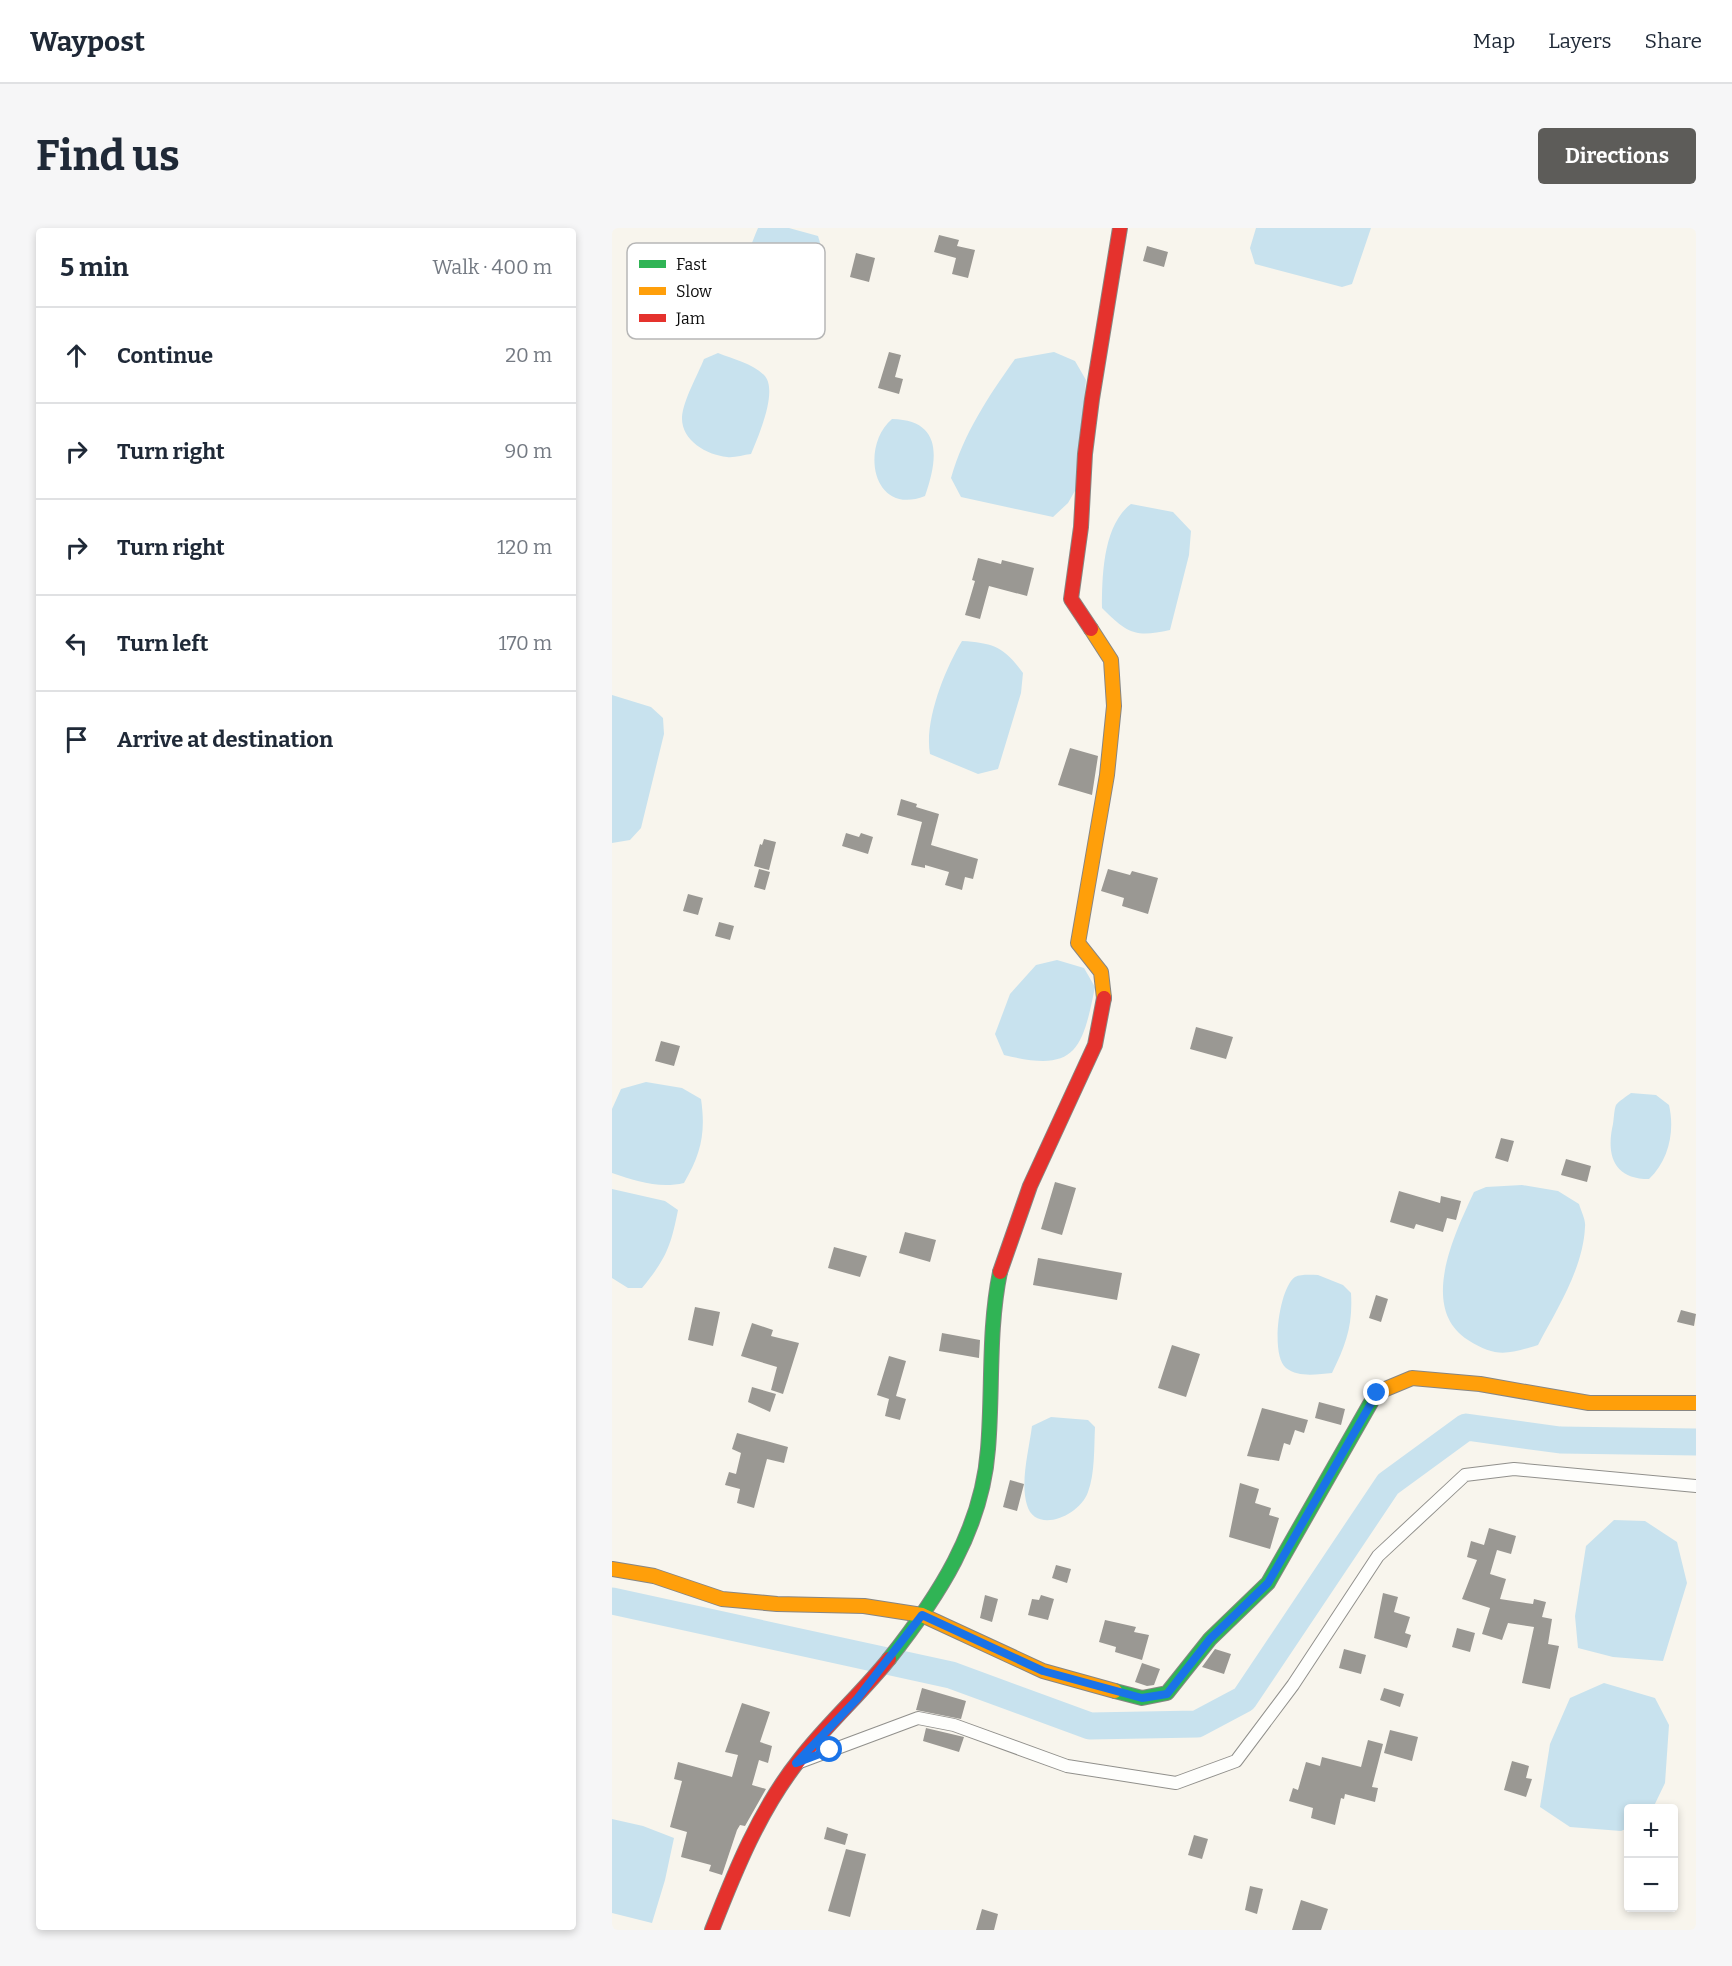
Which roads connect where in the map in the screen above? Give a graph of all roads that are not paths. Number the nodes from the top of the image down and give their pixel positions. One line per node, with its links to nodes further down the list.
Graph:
1 (1120, 228): 5 (main road)
2 (1696, 1403): 5 (main road)
3 (1696, 1486): 6 (street)
4 (612, 1569): 5 (main road)
5 (921, 1616): 6 (main road)
6 (796, 1763): 7 (main road)
7 (712, 1930)

